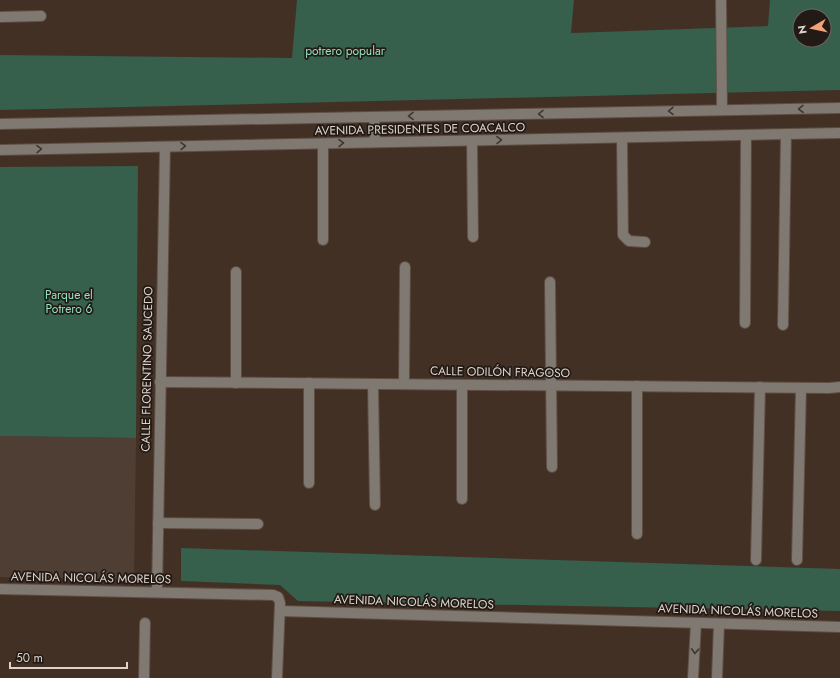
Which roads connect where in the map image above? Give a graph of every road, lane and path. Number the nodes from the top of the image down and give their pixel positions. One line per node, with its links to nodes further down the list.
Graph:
1 (721, 0): 5 (street)
2 (41, 16): 3 (street)
3 (0, 17)
4 (840, 108): 5 (street, AVENIDA PRESIDENTES DE COACALCO, one-way to 5)
5 (722, 110): 6 (street, AVENIDA PRESIDENTES DE COACALCO, one-way to 6)
6 (374, 117): 7 (street, AVENIDA PRESIDENTES DE COACALCO); 13 (street)
7 (0, 124)
8 (840, 133): 9 (street, AVENIDA PRESIDENTES DE COACALCO)
9 (786, 134): 10 (street, AVENIDA PRESIDENTES DE COACALCO); 24 (street)
10 (746, 135): 11 (street, AVENIDA PRESIDENTES DE COACALCO); 23 (street)
11 (622, 138): 12 (street, AVENIDA PRESIDENTES DE COACALCO, one-way to 11); 19 (street)
12 (472, 140): 13 (street, AVENIDA PRESIDENTES DE COACALCO); 17 (street)
13 (376, 142): 14 (street, AVENIDA PRESIDENTES DE COACALCO, one-way to 13)
14 (323, 144): 15 (street, AVENIDA PRESIDENTES DE COACALCO, one-way to 14); 18 (street)
15 (165, 147): 16 (street, AVENIDA PRESIDENTES DE COACALCO, one-way to 15); 25 (street, CALLE FLORENTINO SAUCEDO)
16 (0, 150)
17 (473, 237)
18 (323, 240)
19 (645, 242)
20 (405, 267): 29 (street)
21 (236, 272): 26 (street)
22 (550, 282): 31 (street)
23 (745, 323)
24 (783, 325)
25 (160, 382): 26 (street, CALLE ODILÓN FRAGOSO); 40 (street, CALLE FLORENTINO SAUCEDO)
26 (236, 383): 27 (street, CALLE ODILÓN FRAGOSO)
27 (309, 383): 28 (street, CALLE ODILÓN FRAGOSO); 37 (street)
28 (373, 384): 29 (street, CALLE ODILÓN FRAGOSO); 39 (street)
29 (404, 384): 30 (street, CALLE ODILÓN FRAGOSO)
30 (462, 385): 31 (street, CALLE ODILÓN FRAGOSO); 38 (street)
31 (551, 386): 32 (street, CALLE ODILÓN FRAGOSO); 36 (street)
32 (637, 386): 33 (street, CALLE ODILÓN FRAGOSO); 42 (street)
33 (760, 387): 35 (street, CALLE ODILÓN FRAGOSO); 43 (street)
34 (840, 387): 35 (street, CALLE ODILÓN FRAGOSO)
35 (801, 388): 44 (street)
36 (552, 467)
37 (309, 483)
38 (462, 499)
39 (375, 505)
40 (158, 523): 41 (street); 46 (street, CALLE FLORENTINO SAUCEDO)
41 (258, 524)
42 (638, 534)
43 (756, 560)
44 (797, 560)
45 (0, 589): 46 (street, AVENIDA NICOLÁS MORELOS)
46 (157, 592): 47 (street, AVENIDA NICOLÁS MORELOS)
47 (280, 611): 49 (street, AVENIDA NICOLÁS MORELOS); 53 (street)
48 (145, 623): 52 (street)
49 (696, 623): 50 (street, AVENIDA NICOLÁS MORELOS); 54 (street, one-way to 54)
50 (719, 624): 51 (street, AVENIDA NICOLÁS MORELOS); 55 (street)
51 (840, 627)
52 (144, 678)
53 (277, 678)
54 (694, 678)
55 (718, 678)

